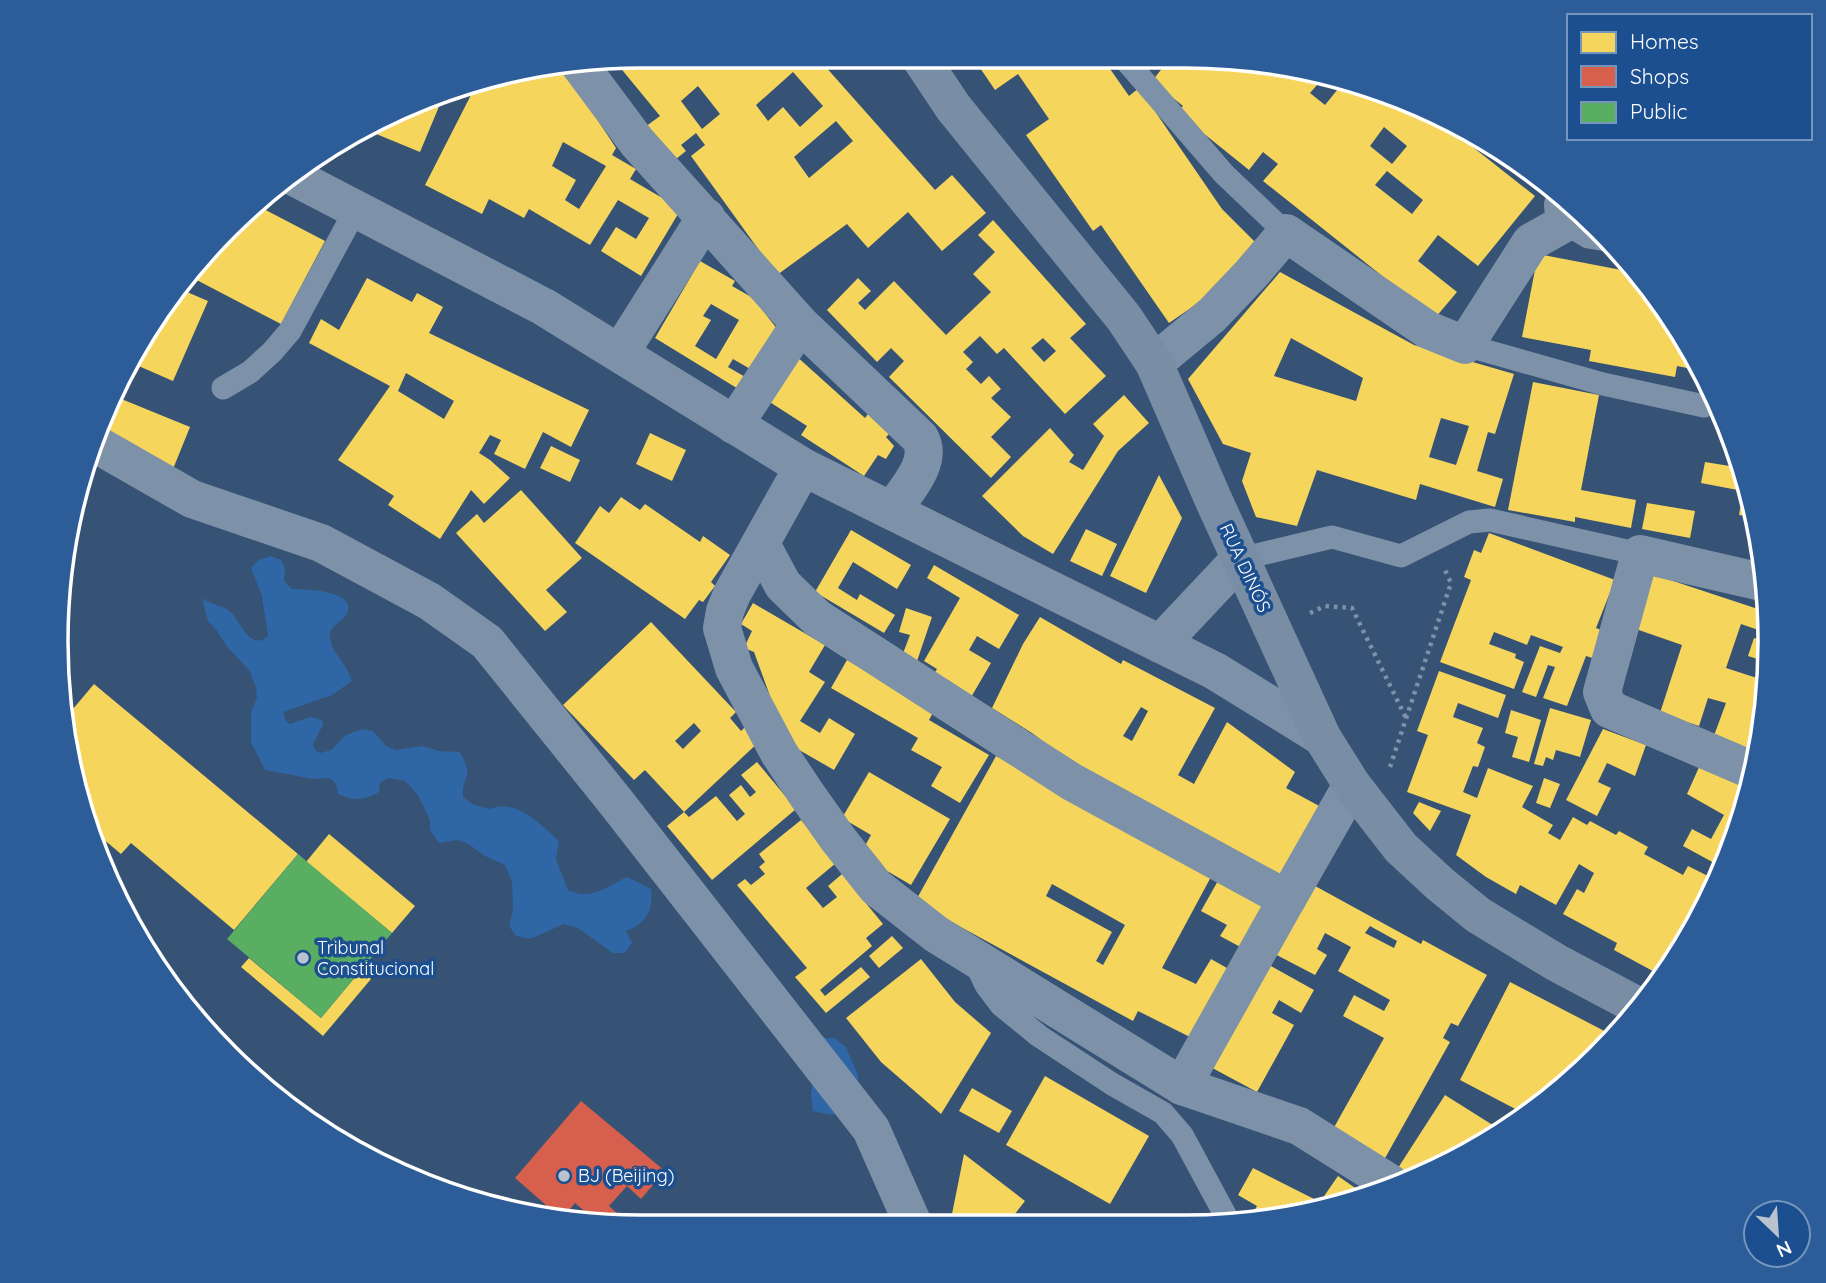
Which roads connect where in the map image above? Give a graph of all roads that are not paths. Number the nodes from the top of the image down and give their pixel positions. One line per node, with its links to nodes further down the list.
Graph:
1 (927, 68): 13 (street, RUA DINÓS)
2 (1132, 68): 8 (lane)
3 (584, 71): 7 (street)
4 (301, 181): 5 (street)
5 (356, 209): 12 (street); 14 (lane)
6 (1564, 214): 9 (lane); 11 (street)
7 (706, 217): 10 (street); 12 (street)
8 (1286, 233): 11 (street); 13 (street)
9 (1591, 238)
10 (800, 324): 16 (street); 19 (street)
11 (1465, 345): 15 (lane)
12 (620, 353): 16 (street)
13 (1154, 363): 22 (street, RUA DINÓS)
14 (223, 388)
15 (1704, 406)
16 (734, 425): 18 (street)
17 (102, 448): 34 (street)
18 (803, 467): 19 (street); 20 (street)
19 (892, 511): 24 (street)
20 (761, 544): 28 (street); 29 (street)
21 (1640, 554): 22 (lane); 23 (street); 26 (street)
22 (1240, 559): 24 (street); 25 (street, RUA DINÓS)
23 (1754, 580)
24 (1160, 644): 25 (street)
25 (1322, 737): 27 (street, RUA DINÓS)
26 (1744, 767)
27 (1364, 800): 28 (street); 30 (street, RUA DINÓS)
28 (1287, 899): 31 (street)
29 (971, 955): 31 (street); 33 (lane)
30 (1629, 1002)
31 (1182, 1086): 32 (street)
32 (1383, 1179)
33 (1225, 1214)
34 (909, 1215)

